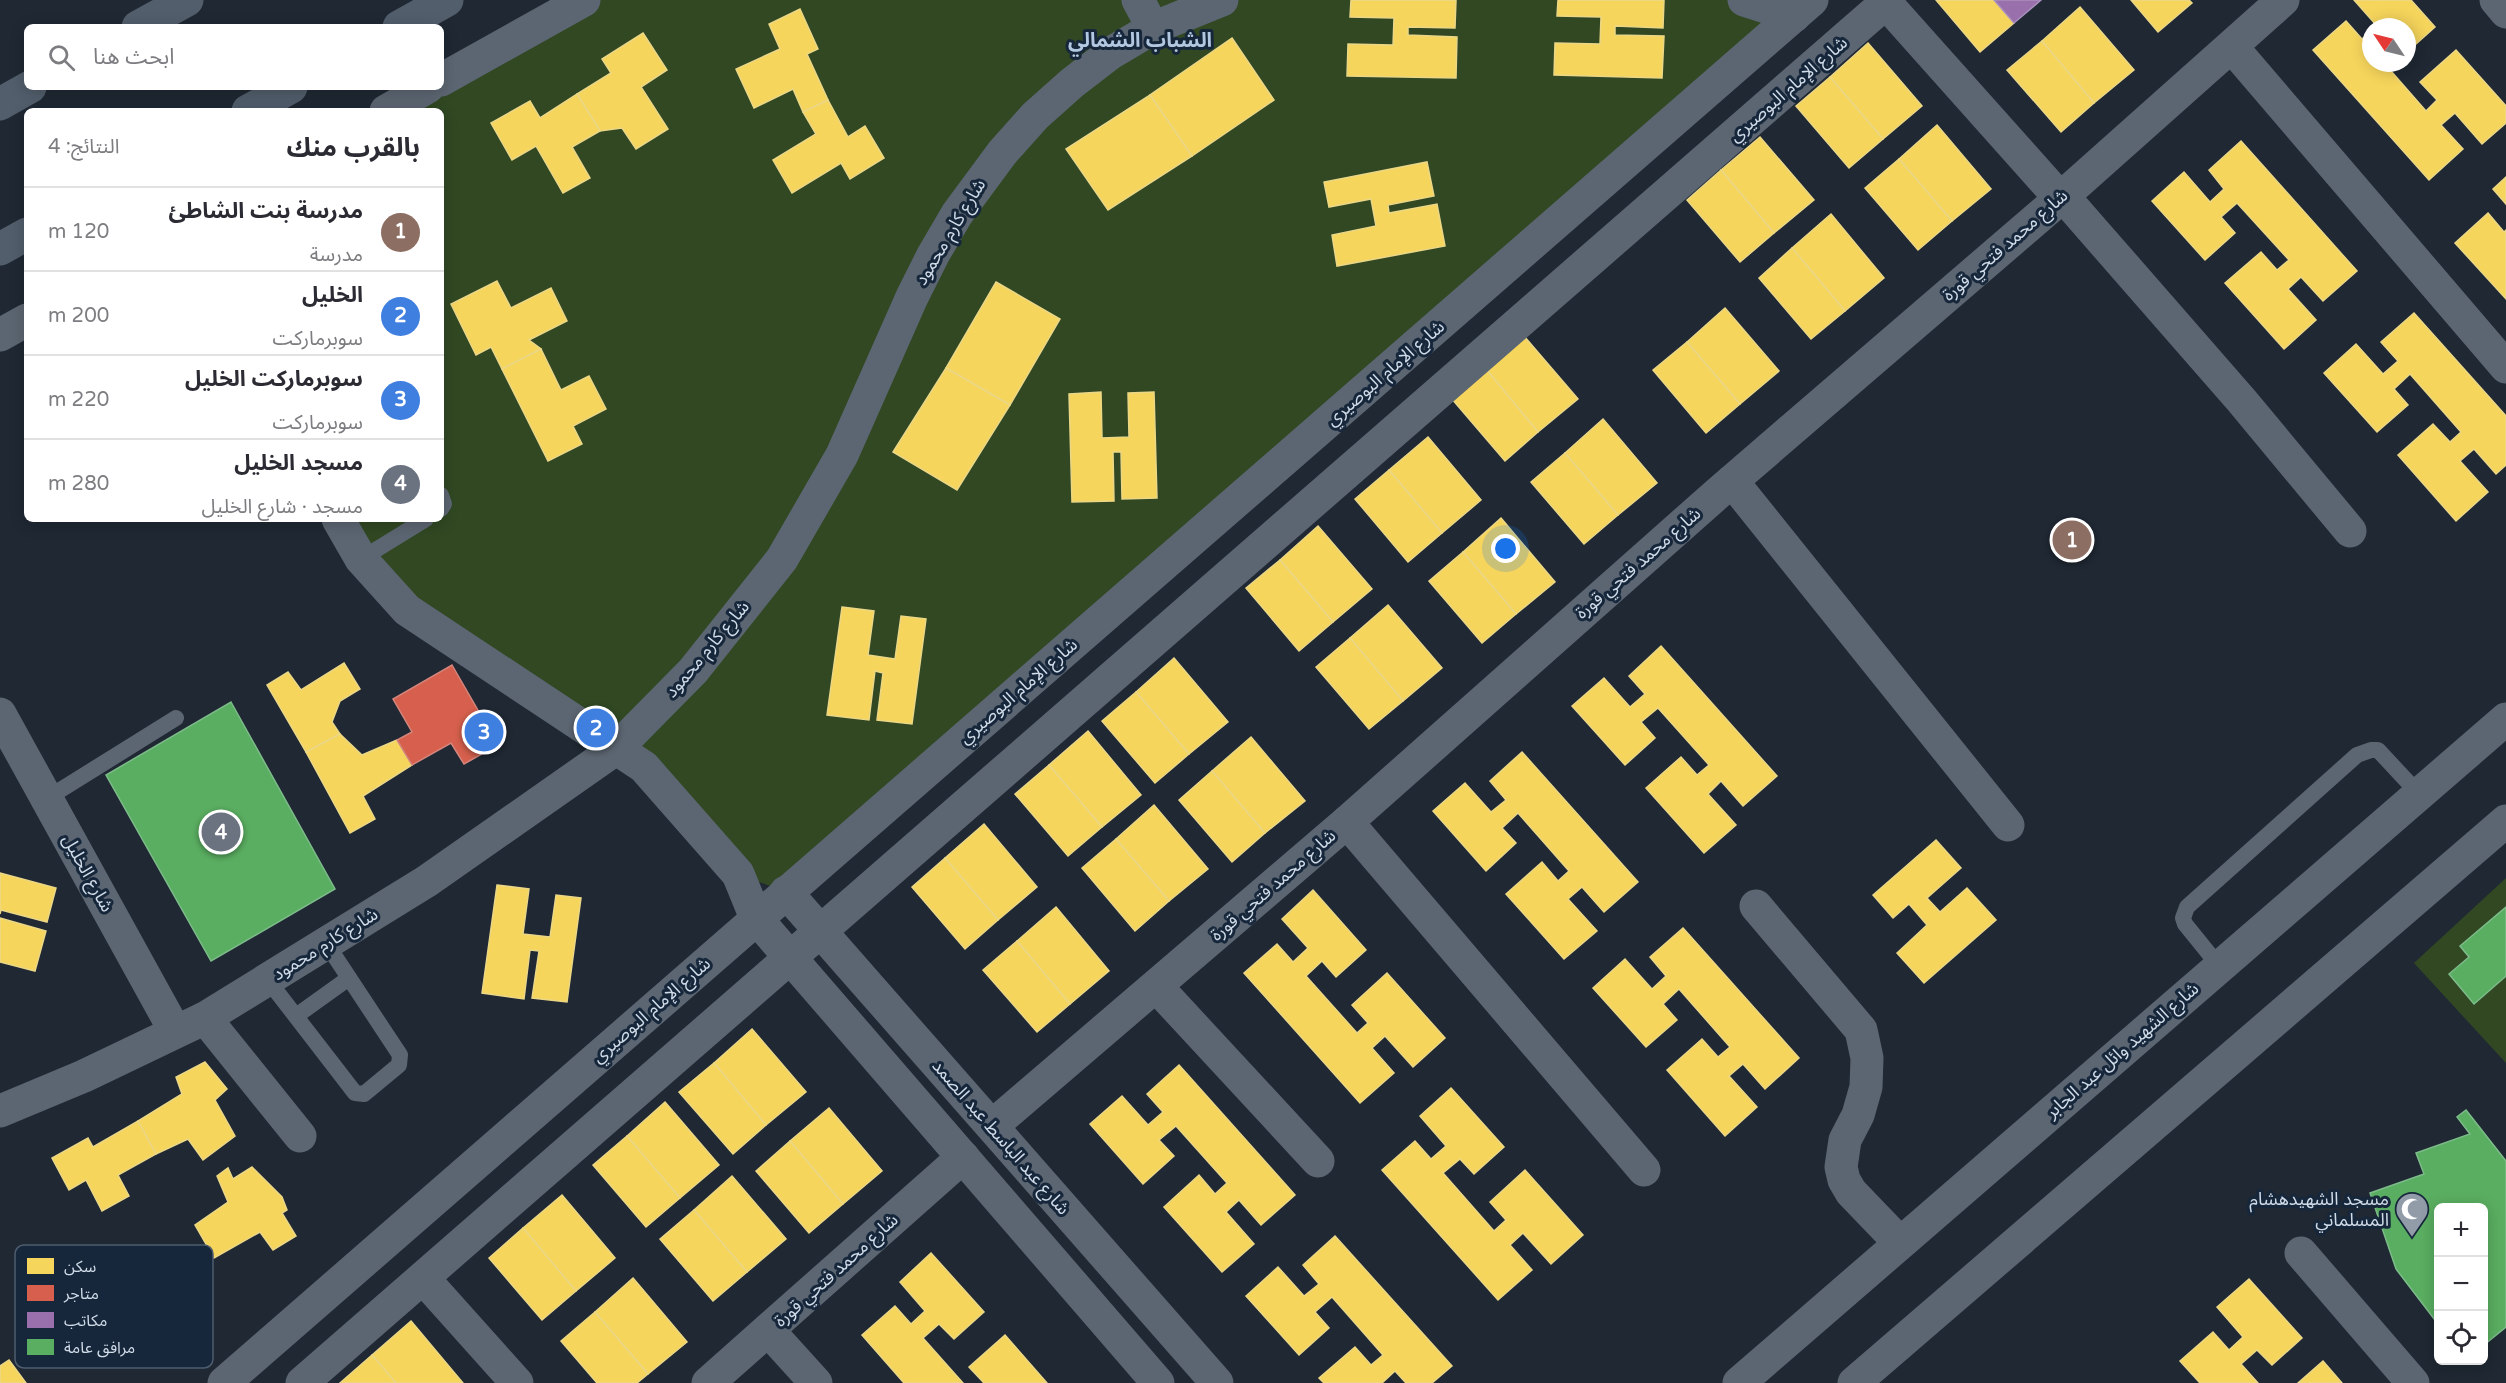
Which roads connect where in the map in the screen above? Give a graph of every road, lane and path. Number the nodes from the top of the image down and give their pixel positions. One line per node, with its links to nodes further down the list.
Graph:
1 (187, 0): 12 (main road)
2 (447, 0): 13 (main road)
3 (584, 0): 15 (street)
4 (1222, 0): 11 (street, شارع كارم محمود)
5 (1744, 0): 9 (street)
6 (2283, 0): 14 (street, شارع محمد فتحي قورة)
7 (2496, 0): 10 (street)
8 (1888, 1): 22 (street); 46 (street, شارع الإمام البوصيري)
9 (1803, 8): 43 (street, شارع الإمام البوصيري)
10 (2506, 12)
11 (1146, 14): 36 (street, شارع كارم محمود)
12 (143, 24)
13 (404, 24)
14 (2232, 47): 22 (street, شارع محمد فتحي قورة); 27 (street)
15 (444, 78)
16 (25, 90): 19 (main road)
17 (286, 90): 20 (main road)
18 (423, 90): 21 (street)
19 (0, 104)
20 (253, 108)
21 (391, 108)
22 (2061, 197): 28 (street, شارع محمد فتحي قورة); 31 (street)
23 (24, 236): 24 (main road)
24 (0, 249)
25 (24, 322): 26 (street)
26 (0, 335)
27 (2506, 367)
28 (1732, 481): 40 (street, شارع محمد فتحي قورة); 41 (street)
29 (340, 522): 32 (street)
30 (421, 522): 32 (lane)
31 (2350, 531)
32 (362, 559): 36 (street)
33 (0, 714): 38 (street, شارع الخليل)
34 (176, 718): 38 (lane)
35 (2506, 719): 37 (street, شارع الشهيد وائل عبد الجابر)
36 (617, 748): 42 (street); 47 (street, شارع كارم محمود)
37 (2419, 794): 49 (street, شارع الشهيد وائل عبد الجابر); 49 (lane)
38 (46, 799): 55 (street, شارع الخليل)
39 (2506, 821): 74 (street)
40 (1347, 822): 52 (street, شارع محمد فتحي قورة); 61 (street)
41 (2008, 825)
42 (738, 874): 43 (street); 45 (street)
43 (786, 892): 45 (street, شارع الإمام البوصيري); 46 (street, شارع عبد الباسط عبد الصمد)
44 (1756, 906): 62 (street)
45 (756, 918): 48 (street); 66 (street, شارع الإمام البوصيري)
46 (820, 930): 48 (street, شارع الإمام البوصيري); 57 (street, شارع عبد الباسط عبد الصمد)
47 (326, 943): 50 (lane); 51 (street, شارع كارم محمود)
48 (790, 957): 59 (street); 64 (street, شارع الإمام البوصيري)
49 (2219, 966): 62 (street, شارع الشهيد وائل عبد الجابر)
50 (349, 978): 53 (lane); 53 (lane)
51 (267, 979): 53 (lane); 54 (street, شارع كارم محمود)
52 (1156, 986): 57 (street, شارع محمد فتحي قورة); 60 (street)
53 (296, 1016)
54 (205, 1018): 55 (street, شارع كارم محمود); 58 (street)
55 (175, 1031): 56 (street, شارع كارم محمود)
56 (0, 1111)
57 (992, 1126): 72 (street, شارع عبد الباسط عبد الصمد)
58 (300, 1136)
59 (963, 1157): 65 (street, شارع محمد فتحي قورة); 71 (street)
60 (1318, 1161)
61 (1644, 1170)
62 (1900, 1243): 73 (street, شارع الشهيد وائل عبد الجابر)
63 (2301, 1253): 75 (street)
64 (423, 1278): 67 (street, شارع الإمام البوصيري); 68 (street)
65 (768, 1330): 69 (street, شارع محمد فتحي قورة); 70 (street)
66 (224, 1383)
67 (302, 1383)
68 (517, 1383)
69 (708, 1383)
70 (816, 1383)
71 (1158, 1383)
72 (1217, 1383)
73 (1739, 1383)
74 (1854, 1383)
75 (2413, 1383)

